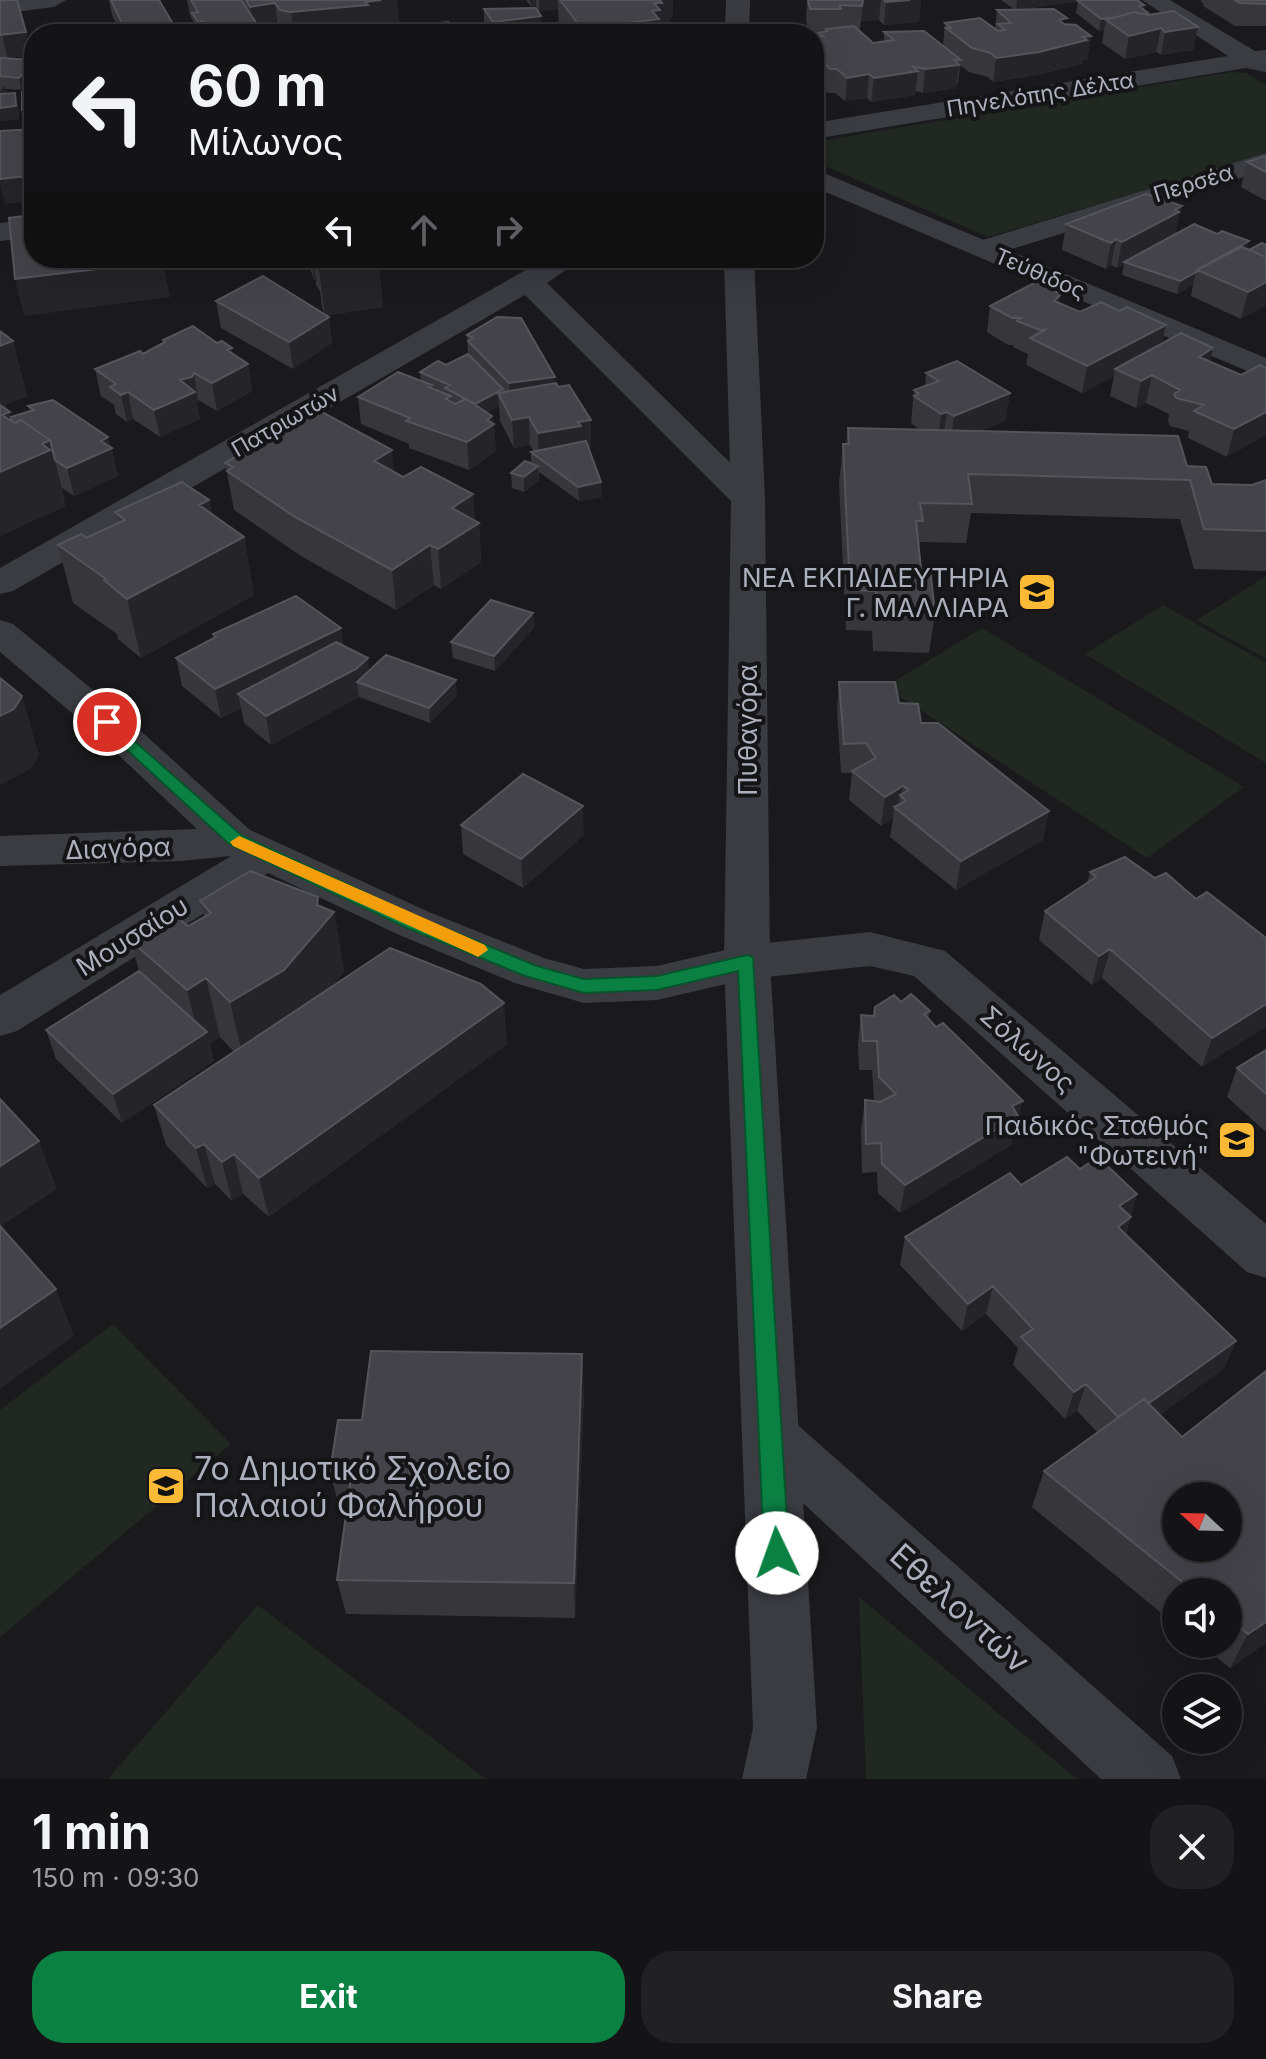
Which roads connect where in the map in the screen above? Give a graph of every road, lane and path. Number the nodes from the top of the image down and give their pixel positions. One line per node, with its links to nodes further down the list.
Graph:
1 (54, 0): 4 (street)
2 (738, 0): 5 (street)
3 (1154, 0): 6 (street)
4 (0, 7)
5 (737, 24)
6 (1261, 62): 7 (street, Πηνελόπης Δέλτα)
7 (824, 129)
8 (1266, 161): 12 (street, Περσέα)
9 (824, 181): 12 (street, Τεύθιδος)
10 (24, 229): 11 (street)
11 (0, 232)
12 (983, 249): 16 (street, Τεύθιδος)
13 (552, 268): 15 (street, Πατριωτών)
14 (739, 268): 17 (street, Πυθαγόρα)
15 (529, 282): 17 (street); 18 (street, Πατριωτών)
16 (1266, 369)
17 (748, 499): 22 (street, Πυθαγόρα)
18 (0, 583)
19 (0, 632): 20 (street)
20 (250, 847): 21 (street, Διαγόρα); 22 (street, Σόλωνος); 23 (street, Μουσαίου)
21 (0, 851)
22 (747, 962): 24 (street, Σόλωνος); 25 (street)
23 (0, 1018)
24 (1266, 1256)
25 (771, 1437): 26 (street); 27 (street, Εθελοντών)
26 (774, 1779)
27 (1149, 1779)

